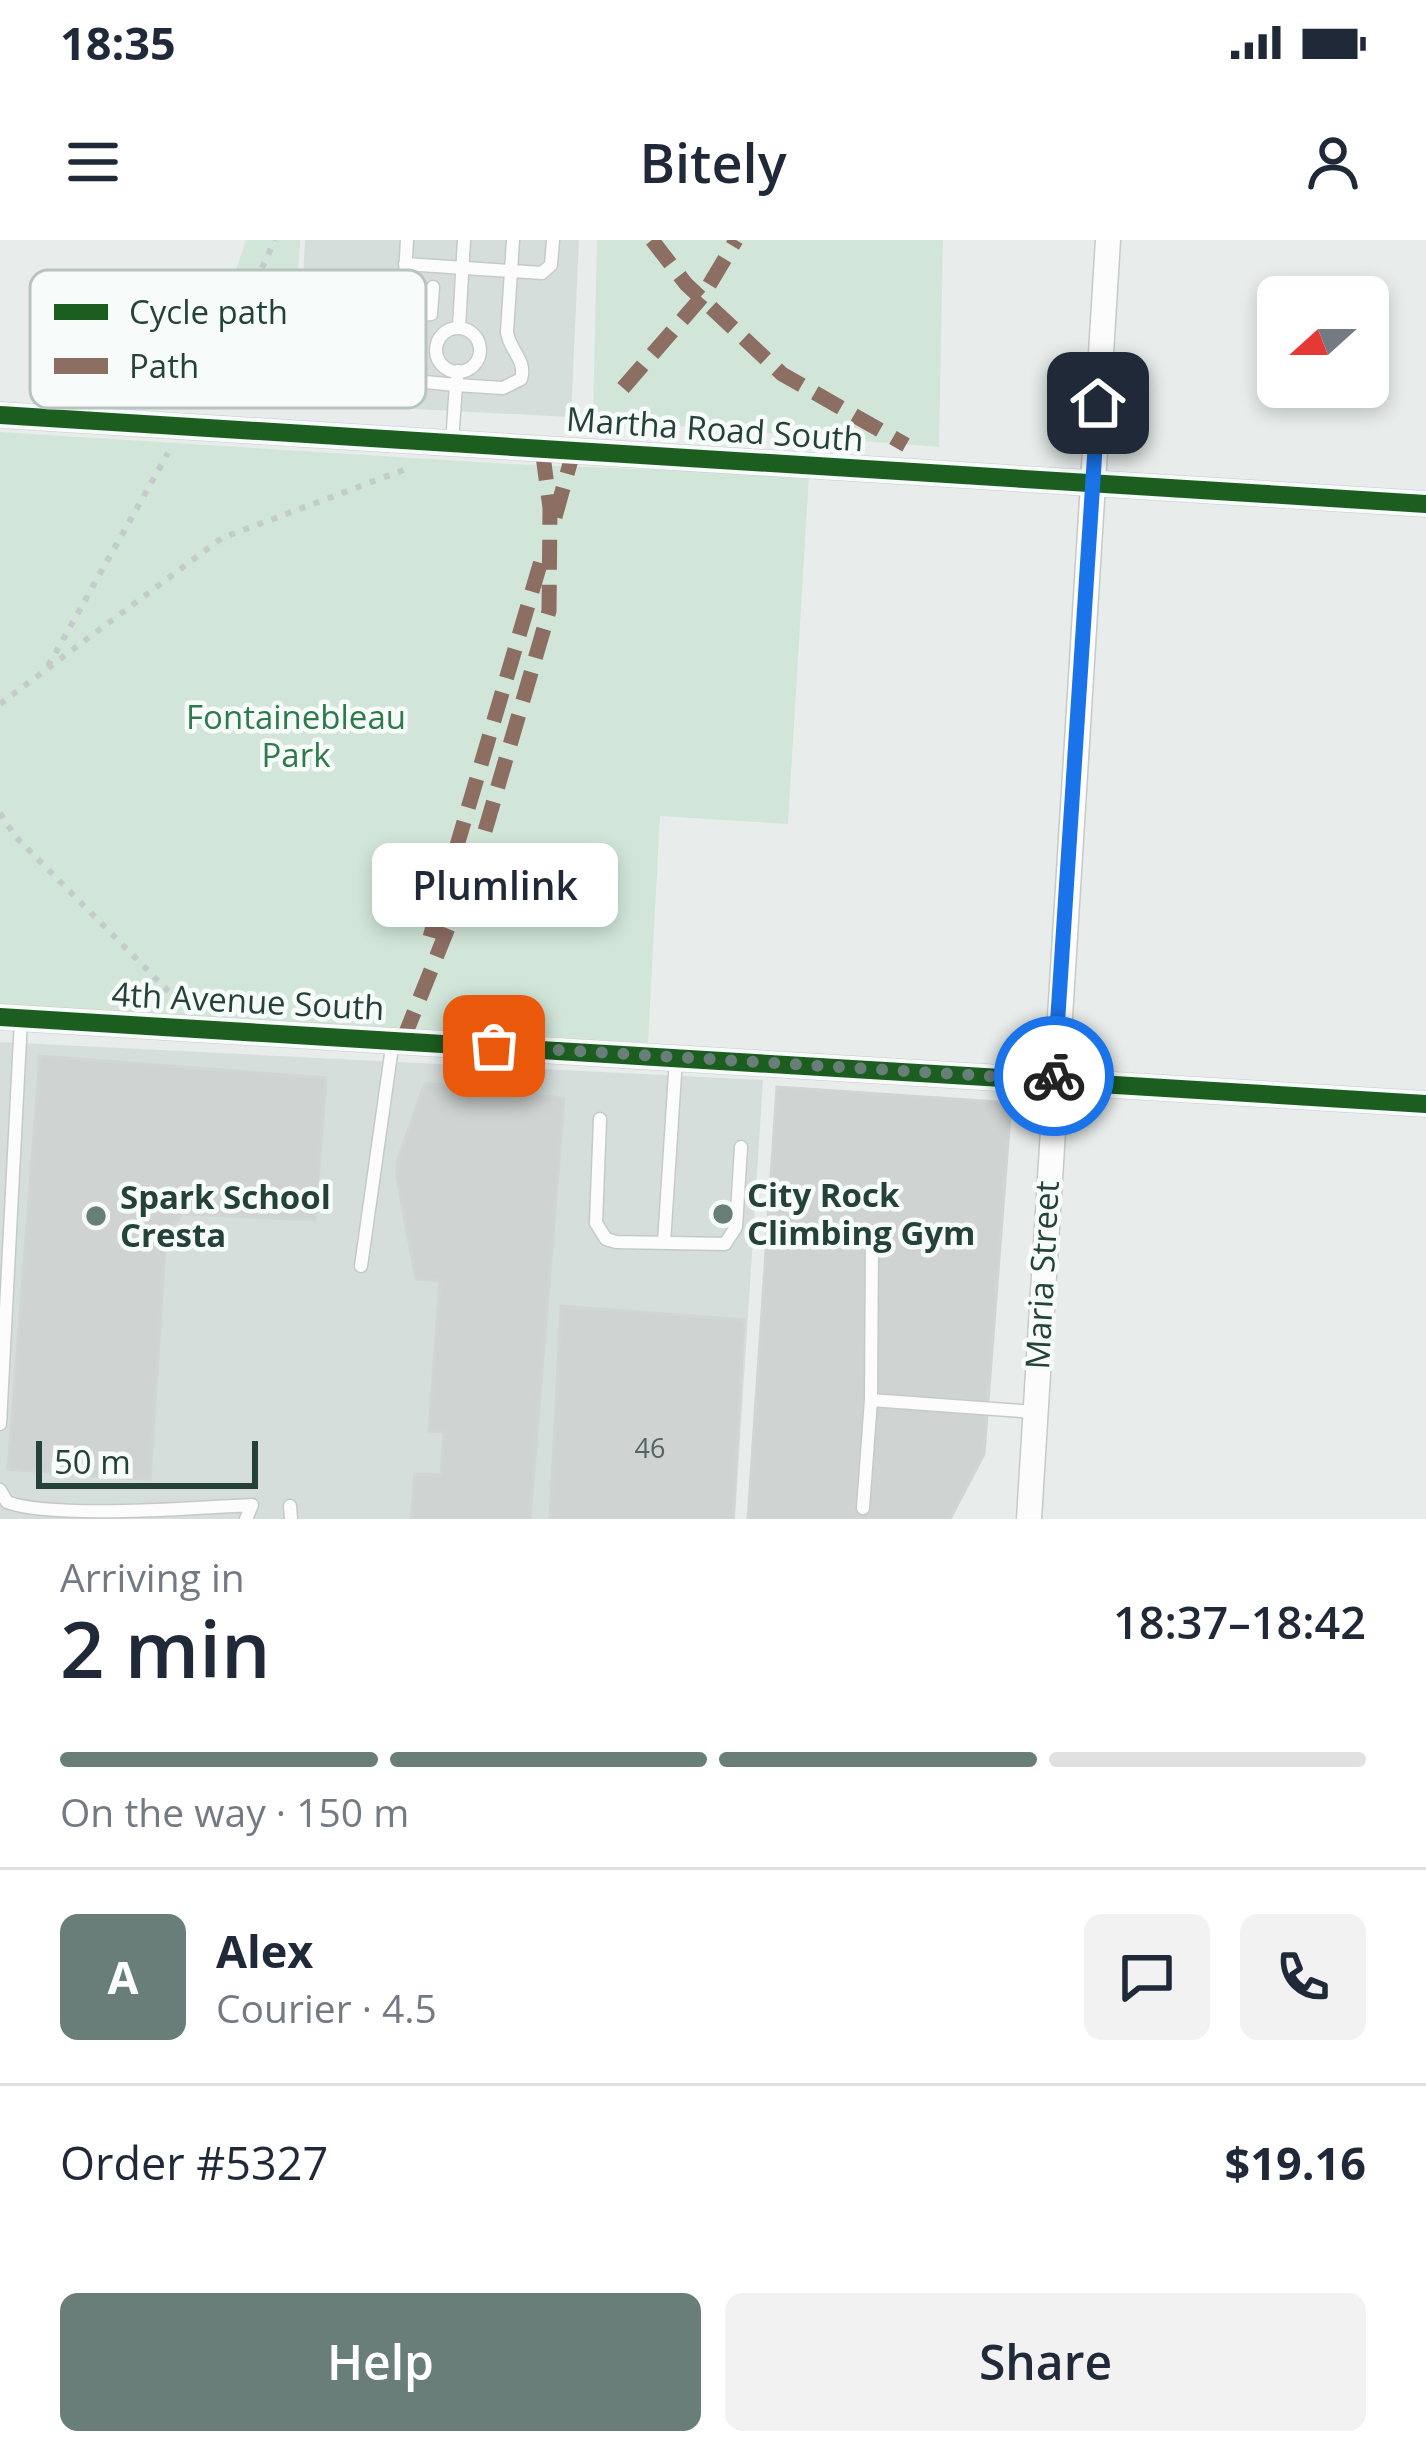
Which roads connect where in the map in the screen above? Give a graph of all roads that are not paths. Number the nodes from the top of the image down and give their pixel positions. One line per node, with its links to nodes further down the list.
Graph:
1 (406, 240): 6 (lane)
2 (464, 240): 7 (lane)
3 (513, 240): 9 (lane)
4 (553, 240): 9 (lane)
5 (1108, 240): 17 (street, Maria Street)
6 (405, 264): 7 (lane); 8 (lane)
7 (462, 269): 9 (lane); 12 (lane)
8 (405, 270)
9 (511, 273): 13 (lane)
10 (433, 287): 11 (lane)
11 (426, 314)
12 (459, 327): 13 (lane); 13 (lane)
13 (457, 378): 14 (lane); 16 (lane)
14 (426, 384)
15 (0, 415): 16 (street, Martha Road South)
16 (452, 443): 17 (street, Martha Road South)
17 (1094, 484): 18 (street, Martha Road South); 22 (street, Maria Street)
18 (1426, 504)
19 (11, 1017): 20 (street, 4th Avenue South); 31 (lane)
20 (393, 1039): 21 (street, 4th Avenue South); 28 (lane)
21 (676, 1057): 22 (street, 4th Avenue South); 27 (lane)
22 (1053, 1080): 23 (street, 4th Avenue South); 30 (street, Maria Street)
23 (1426, 1104)
24 (600, 1119): 27 (lane)
25 (741, 1147): 27 (lane)
26 (872, 1236): 29 (lane)
27 (664, 1243)
28 (361, 1266)
29 (871, 1400): 30 (lane); 33 (lane)
30 (1035, 1412): 35 (street, Maria Street)
31 (0, 1424)
32 (0, 1490): 34 (lane)
33 (863, 1508)
34 (246, 1519)
35 (1029, 1519)

